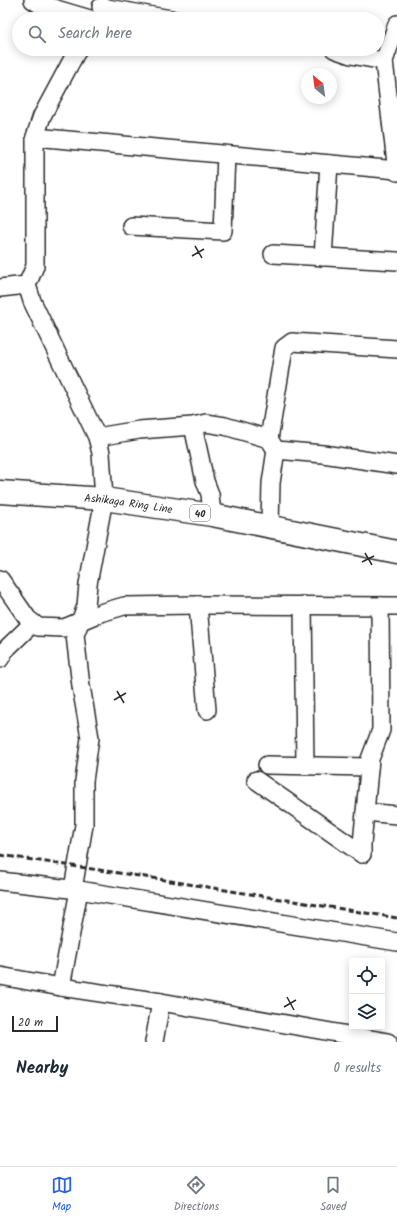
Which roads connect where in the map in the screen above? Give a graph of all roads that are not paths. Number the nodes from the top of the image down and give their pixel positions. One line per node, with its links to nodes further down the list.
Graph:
1 (33, 0): 2 (street)
2 (98, 11)
3 (397, 24): 6 (street)
4 (74, 56): 7 (street)
5 (356, 56): 6 (street)
6 (384, 61): 10 (street)
7 (35, 138): 8 (street); 15 (street)
8 (226, 155): 9 (street); 11 (street)
9 (329, 164): 10 (street); 13 (street)
10 (397, 171)
11 (131, 226)
12 (273, 254): 13 (street)
13 (323, 257): 14 (street)
14 (397, 261)
15 (27, 285): 16 (street); 19 (street)
16 (0, 288)
17 (397, 349): 20 (street)
18 (193, 426): 19 (street); 20 (street); 24 (street)
19 (97, 436): 23 (street)
20 (272, 445): 21 (street); 25 (street)
21 (397, 465)
22 (0, 492): 23 (main road, Ashikaga Ring Line / 40)
23 (104, 499): 24 (main road, Ashikaga Ring Line / 40); 31 (street)
24 (212, 514): 25 (main road, Ashikaga Ring Line / 40)
25 (270, 525): 26 (main road, Ashikaga Ring Line / 40)
26 (397, 552)
27 (0, 579): 32 (street)
28 (198, 605): 29 (street); 31 (street); 34 (street)
29 (303, 605): 30 (street); 36 (street)
30 (389, 606): 37 (street)
31 (80, 621): 32 (street); 42 (street)
32 (33, 623): 33 (street)
33 (0, 659)
34 (207, 710)
35 (267, 765): 36 (street)
36 (305, 766): 37 (street)
37 (369, 767): 39 (street)
38 (256, 780): 39 (street)
39 (365, 812): 40 (street)
40 (397, 815)
41 (0, 881): 42 (street)
42 (76, 889): 43 (street); 45 (street)
43 (397, 942)
44 (0, 976): 45 (street)
45 (61, 987): 46 (street)
46 (161, 1002): 47 (street); 48 (street)
47 (154, 1042)
48 (388, 1042)

